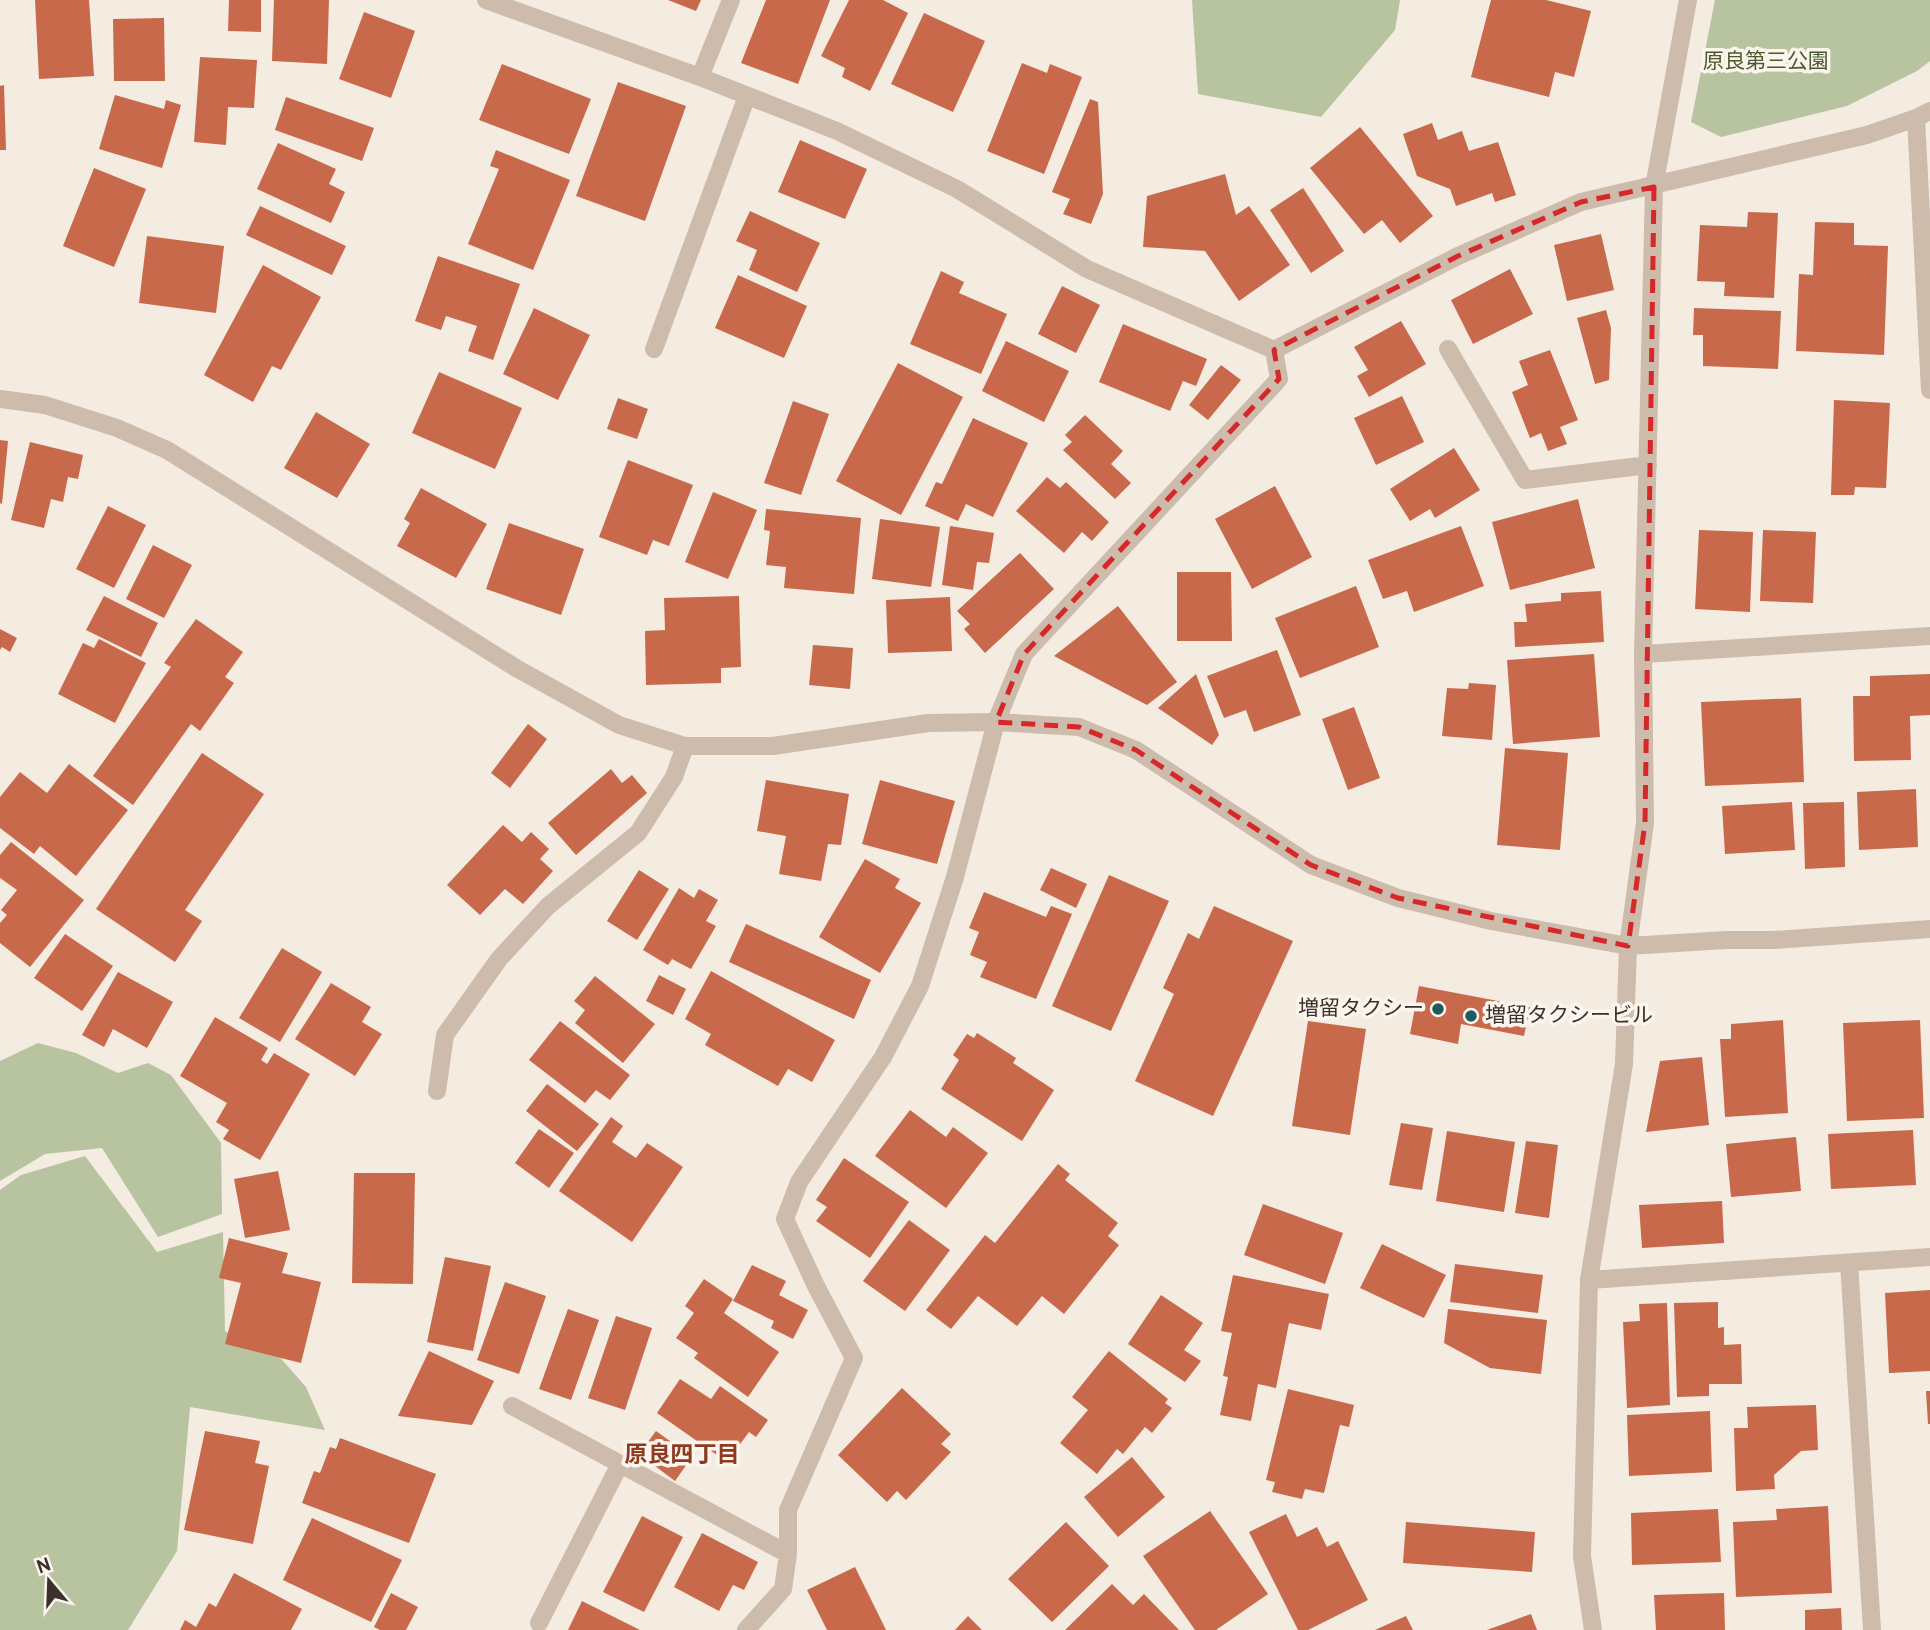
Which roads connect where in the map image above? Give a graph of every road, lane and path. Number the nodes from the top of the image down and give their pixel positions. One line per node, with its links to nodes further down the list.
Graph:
1 (486, 0): 4 (street)
2 (731, 0): 4 (street)
3 (1688, 0): 7 (street)
4 (700, 77): 5 (street)
5 (747, 96): 8 (street); 10 (street)
6 (1923, 114): 7 (street); 11 (street)
7 (1654, 187): 10 (street); 13 (street)
8 (654, 349)
9 (1448, 349): 13 (street)
10 (1274, 350): 16 (street)
11 (1930, 390)
12 (0, 400): 17 (street)
13 (1648, 465): 15 (street)
14 (1930, 636): 15 (street)
15 (1643, 654): 19 (street)
16 (996, 722): 17 (street); 19 (street); 26 (street)
17 (685, 746): 20 (street)
18 (1930, 929): 19 (street)
19 (1629, 946): 23 (street)
20 (437, 1091)
21 (1930, 1257): 22 (street)
22 (1849, 1263): 23 (street); 30 (street)
23 (1589, 1280): 29 (street)
24 (512, 1406): 25 (street)
25 (620, 1464): 26 (street); 27 (street)
26 (788, 1554): 28 (street)
27 (538, 1622)
28 (746, 1630)
29 (1593, 1630)
30 (1872, 1630)

